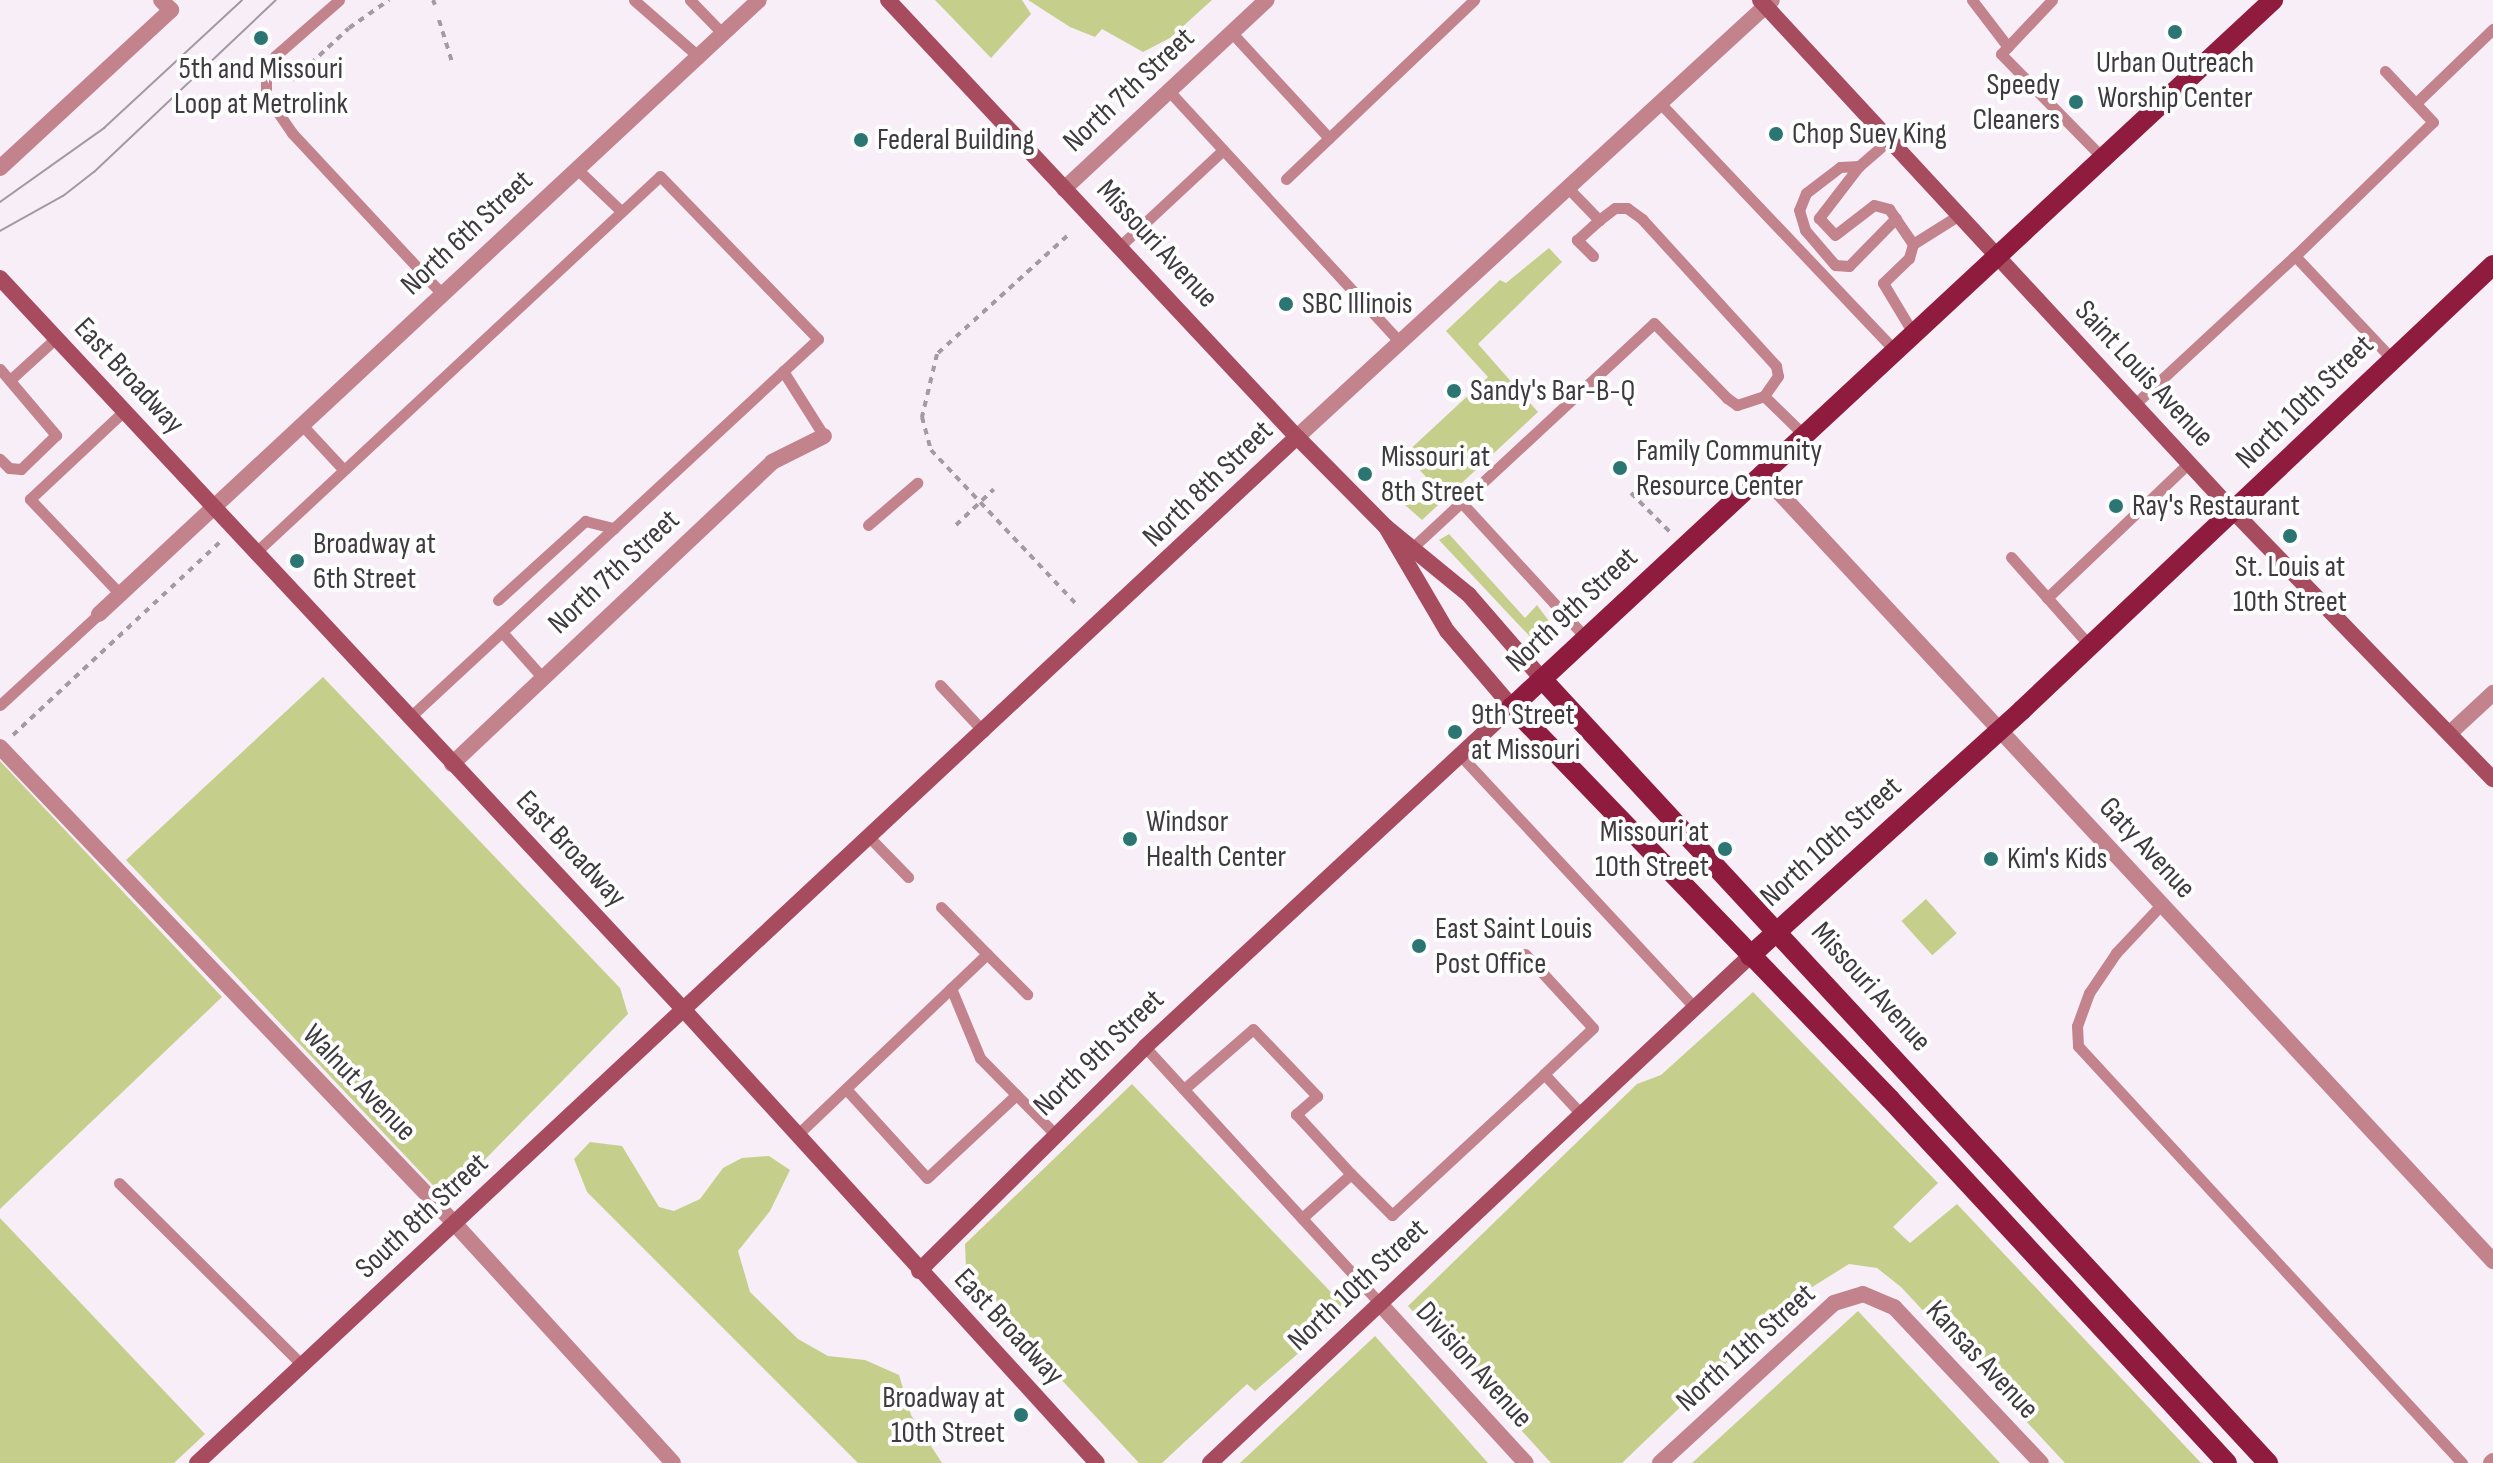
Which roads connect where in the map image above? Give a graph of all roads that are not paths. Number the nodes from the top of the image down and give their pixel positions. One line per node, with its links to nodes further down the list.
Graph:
1 (339, 0): 43 (lane)
2 (634, 0): 17 (lane)
3 (690, 0): 14 (lane)
4 (759, 0): 14 (street, North 6th Street)
5 (888, 0): 31 (main road, Missouri Avenue)
6 (1267, 0): 15 (street, North 7th Street)
7 (1474, 0): 22 (lane)
8 (1972, 0): 16 (lane)
9 (2052, 0): 16 (lane)
10 (2273, 0): 25 (main road, North 9th Street)
11 (1766, 2): 20 (street, North 8th Street); 23 (main road, Saint Louis Avenue)
12 (166, 5): 27 (street)
13 (2493, 29): 21 (lane)
14 (722, 33): 17 (street, North 6th Street)
15 (1232, 33): 19 (street, North 7th Street); 22 (lane)
16 (2008, 47): 25 (lane)
17 (698, 56): 28 (street, North 6th Street)
18 (2385, 71): 21 (lane)
19 (1169, 91): 24 (lane); 31 (street, North 7th Street)
20 (1660, 103): 30 (street, North 8th Street); 47 (lane)
21 (2416, 103): 40 (lane)
22 (1329, 138): 29 (lane)
23 (1889, 140): 26 (lane); 33 (main road, Saint Louis Avenue)
24 (1223, 150): 37 (lane); 46 (lane)
25 (2103, 158): 39 (main road, North 9th Street)
26 (1859, 166): 34 (lane); 34 (lane)
27 (0, 168)
28 (577, 169): 32 (lane); 43 (street, North 6th Street)
29 (1286, 179)
30 (1568, 188): 35 (lane); 46 (street, North 8th Street)
31 (1064, 189): 37 (main road, Missouri Avenue)
32 (621, 211): 50 (lane); 61 (lane)
33 (1959, 215): 36 (lane); 39 (main road, Saint Louis Avenue)
34 (1896, 218): 36 (lane)
35 (1599, 220): 38 (lane); 52 (lane)
36 (1913, 244): 44 (lane)
37 (1119, 247): 58 (main road, Missouri Avenue)
38 (1593, 256)
39 (1997, 256): 44 (main road, North 9th Street); 53 (main road, Saint Louis Avenue)
40 (2295, 256): 48 (lane); 53 (lane)
41 (2493, 265): 48 (main road, North 10th Street)
42 (0, 278): 45 (main road, East Broadway)
43 (442, 294): 55 (street, North 6th Street)
44 (1913, 333): 47 (main road, North 9th Street)
45 (56, 338): 51 (lane); 54 (main road, East Broadway)
46 (1400, 342): 58 (street, North 8th Street)
47 (1894, 350): 56 (main road, North 9th Street)
48 (2392, 359): 66 (main road, North 10th Street)
49 (0, 369): 51 (lane)
50 (783, 371): 57 (lane); 69 (lane)
51 (10, 380): 59 (lane)
52 (1764, 396): 56 (lane); 64 (lane)
53 (2135, 404): 60 (main road, Saint Louis Avenue)
54 (124, 411): 65 (main road, East Broadway); 73 (lane)
55 (302, 425): 61 (lane); 65 (street, North 6th Street)
56 (1803, 434): 62 (main road, North 9th Street)
57 (824, 436): 80 (street, North 7th Street)
58 (1297, 437): 68 (main road, Missouri Avenue); 88 (main road, North 8th Street)
59 (0, 459)
60 (2189, 463): 66 (main road, Saint Louis Avenue); 74 (lane)
61 (343, 469): 71 (lane)
62 (1761, 473): 78 (main road, North 9th Street); 87 (street, Gaty Avenue)
63 (917, 483): 67 (lane)
64 (1461, 502): 70 (lane); 78 (lane)
65 (213, 507): 71 (main road, East Broadway); 73 (street, North 6th Street)
66 (2234, 512): 79 (main road, North 10th Street); 89 (main road, Saint Louis Avenue)
67 (868, 525)
68 (1386, 527): 70 (main road, Missouri Avenue); 85 (main road, Missouri Avenue)
69 (614, 528): 75 (lane); 77 (lane)
70 (1412, 548): 81 (main road, Missouri Avenue)
71 (255, 553): 86 (main road, East Broadway)
72 (2011, 557): 74 (lane)
73 (120, 594): 76 (street, North 6th Street)
74 (2047, 598): 79 (lane)
75 (498, 600)
76 (99, 614): 84 (lane)
77 (502, 632): 80 (lane); 86 (lane)
78 (1586, 638): 81 (main road, North 9th Street)
79 (2090, 646): 87 (main road, North 10th Street)
80 (543, 678): 92 (street, North 7th Street)
81 (1542, 679): 85 (main road, North 9th Street); 98 (main road, Missouri Avenue)
82 (940, 685): 88 (lane)
83 (2493, 693): 89 (street)
84 (0, 705)
85 (1512, 707): 91 (main road, North 9th Street); 101 (main road, Missouri Avenue)
86 (409, 718): 92 (main road, East Broadway)
87 (2000, 731): 96 (street, Gaty Avenue); 98 (main road, North 10th Street)
88 (984, 732): 94 (main road, North 8th Street)
89 (2450, 733): 93 (main road, Saint Louis Avenue)
90 (0, 747): 117 (street, Walnut Avenue)
91 (1460, 755): 104 (lane); 106 (main road, North 9th Street)
92 (452, 764): 105 (main road, East Broadway)
93 (2493, 779)
94 (869, 837): 95 (lane); 105 (main road, North 8th Street)
95 (908, 877)
96 (2161, 905): 118 (street, Gaty Avenue); 132 (lane)
97 (941, 907): 99 (lane)
98 (1779, 929): 101 (main road, North 10th Street); 131 (main road, Missouri Avenue)
99 (987, 954): 102 (lane); 103 (lane)
100 (1525, 954): 107 (lane)
101 (1750, 956): 104 (main road, North 10th Street); 130 (main road, Missouri Avenue)
102 (951, 988): 108 (lane); 110 (lane)
103 (1027, 994)
104 (1695, 1008): 111 (main road, North 10th Street)
105 (683, 1009): 112 (main road, East Broadway); 117 (main road, South 8th Street)
106 (1145, 1047): 109 (lane); 113 (main road, North 9th Street)
107 (1544, 1074): 111 (lane); 114 (lane)
108 (846, 1089): 110 (lane); 112 (lane)
109 (1184, 1089): 114 (lane); 116 (lane)
110 (1016, 1095): 113 (lane)
111 (1582, 1115): 121 (main road, North 10th Street)
112 (797, 1135): 119 (main road, East Broadway)
113 (1056, 1135): 119 (main road, North 9th Street)
114 (1351, 1174): 116 (lane)
115 (119, 1183): 122 (lane)
116 (1302, 1218): 121 (lane)
117 (455, 1224): 122 (main road, South 8th Street); 124 (street, Walnut Avenue)
118 (2493, 1261)
119 (919, 1271): 125 (main road, East Broadway)
120 (1879, 1298): 128 (street, North 11th Street); 129 (street, Kansas Avenue)
121 (1381, 1305): 126 (main road, North 10th Street); 127 (street, Division Avenue)
122 (302, 1365): 123 (main road, South 8th Street)
123 (197, 1463)
124 (673, 1463)
125 (1097, 1463)
126 (1210, 1463)
127 (1526, 1463)
128 (1660, 1463)
129 (2041, 1463)
130 (2227, 1463)
131 (2268, 1463)
132 (2462, 1463)

